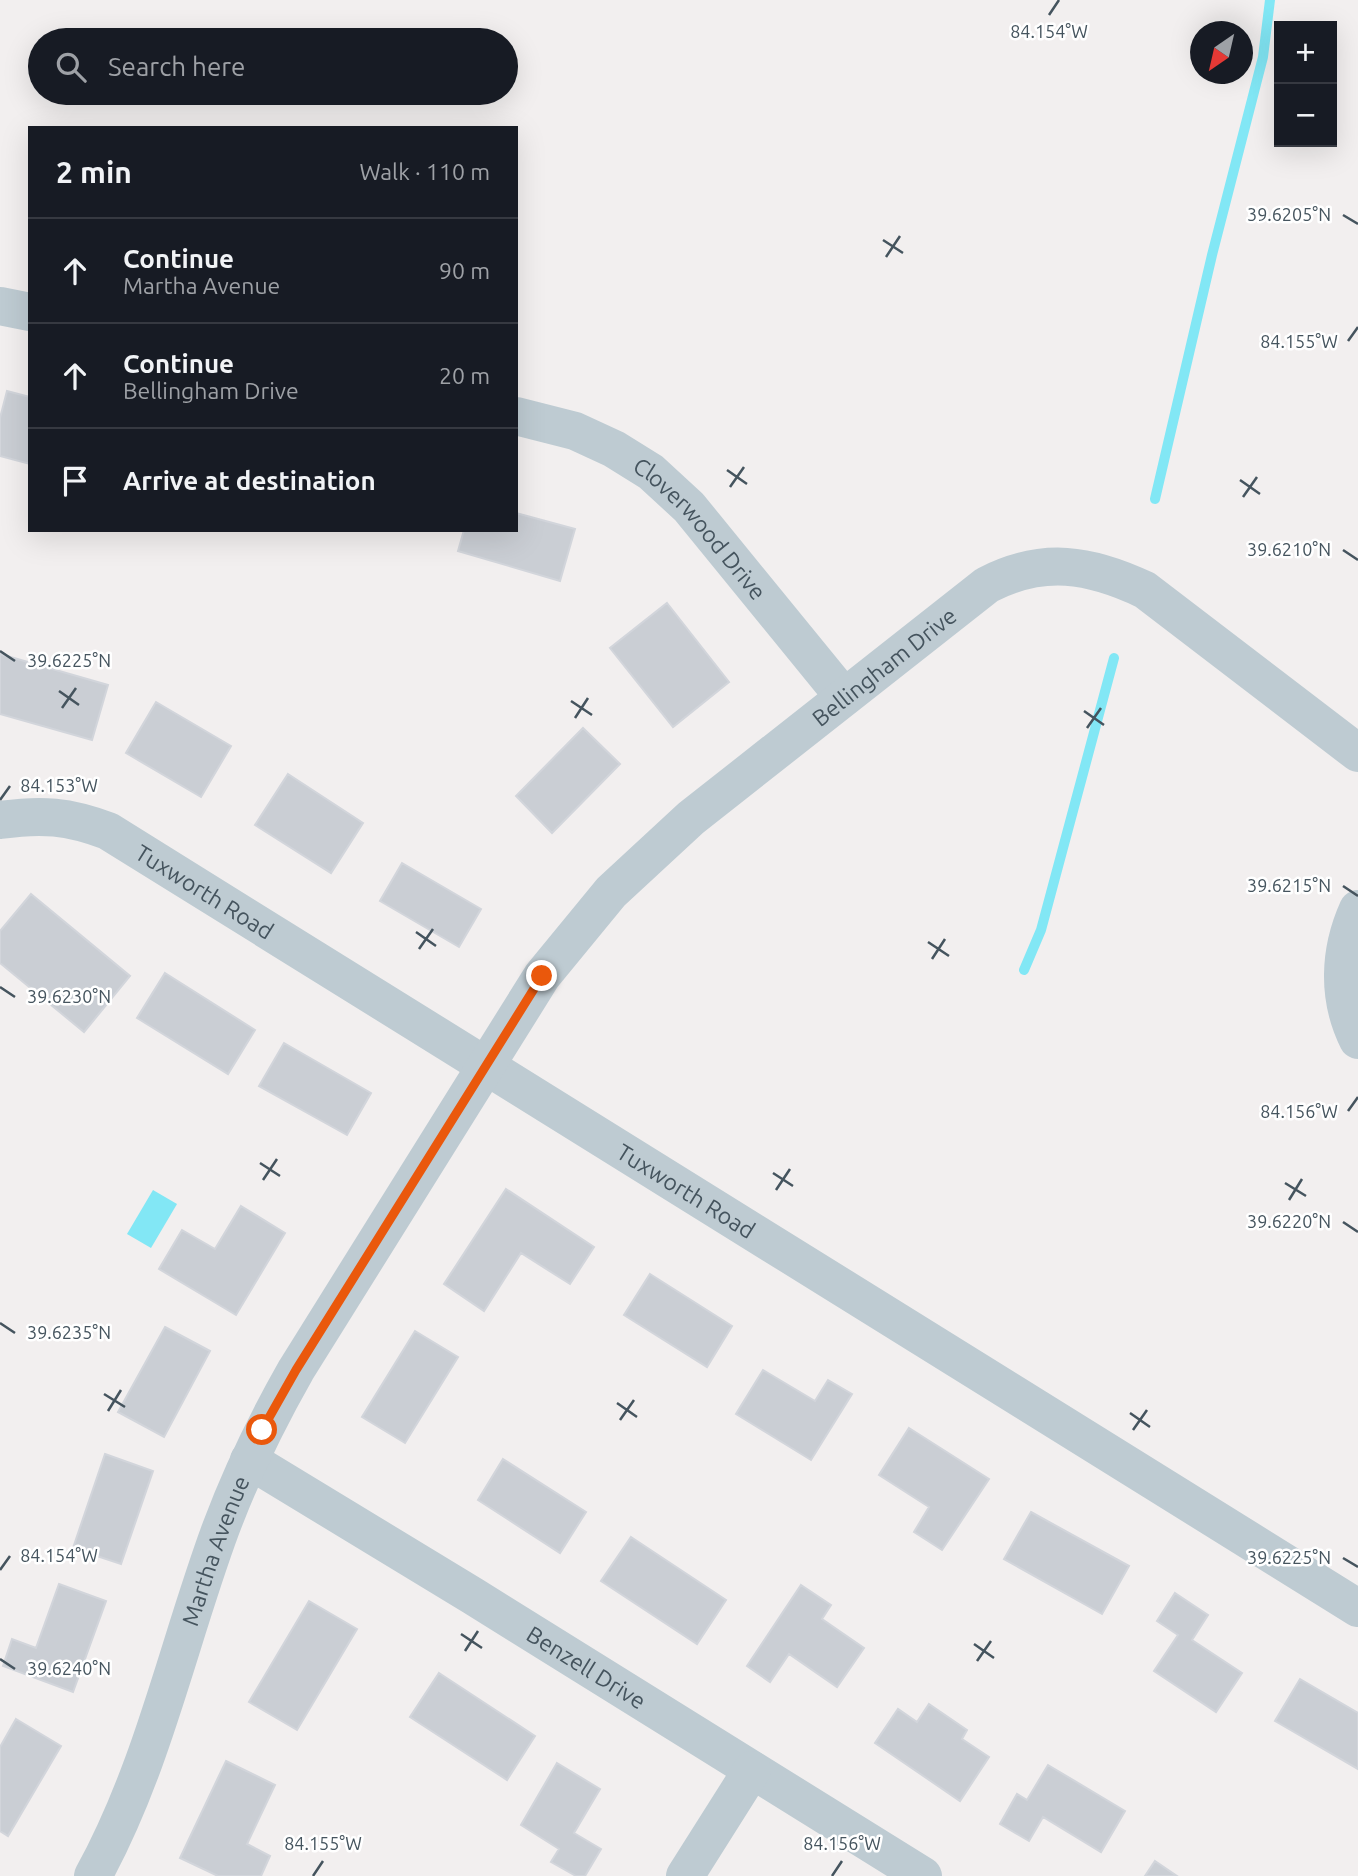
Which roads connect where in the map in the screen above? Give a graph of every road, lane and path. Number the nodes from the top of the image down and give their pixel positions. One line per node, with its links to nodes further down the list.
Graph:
1 (0, 306): 2 (street)
2 (28, 312)
3 (518, 417): 4 (street, Cloverwood Drive)
4 (844, 697): 5 (street, Bellingham Drive); 9 (street, Bellingham Drive)
5 (1358, 754)
6 (0, 820): 9 (street, Tuxworth Road)
7 (1358, 909): 8 (street)
8 (1358, 1040)
9 (487, 1066): 10 (street, Martha Avenue); 11 (street, Tuxworth Road)
10 (248, 1461): 12 (street, Benzell Drive); 13 (street, Martha Avenue)
11 (1358, 1608)
12 (752, 1770): 14 (street); 15 (street, Benzell Drive)
13 (93, 1876)
14 (685, 1876)
15 (923, 1876)

